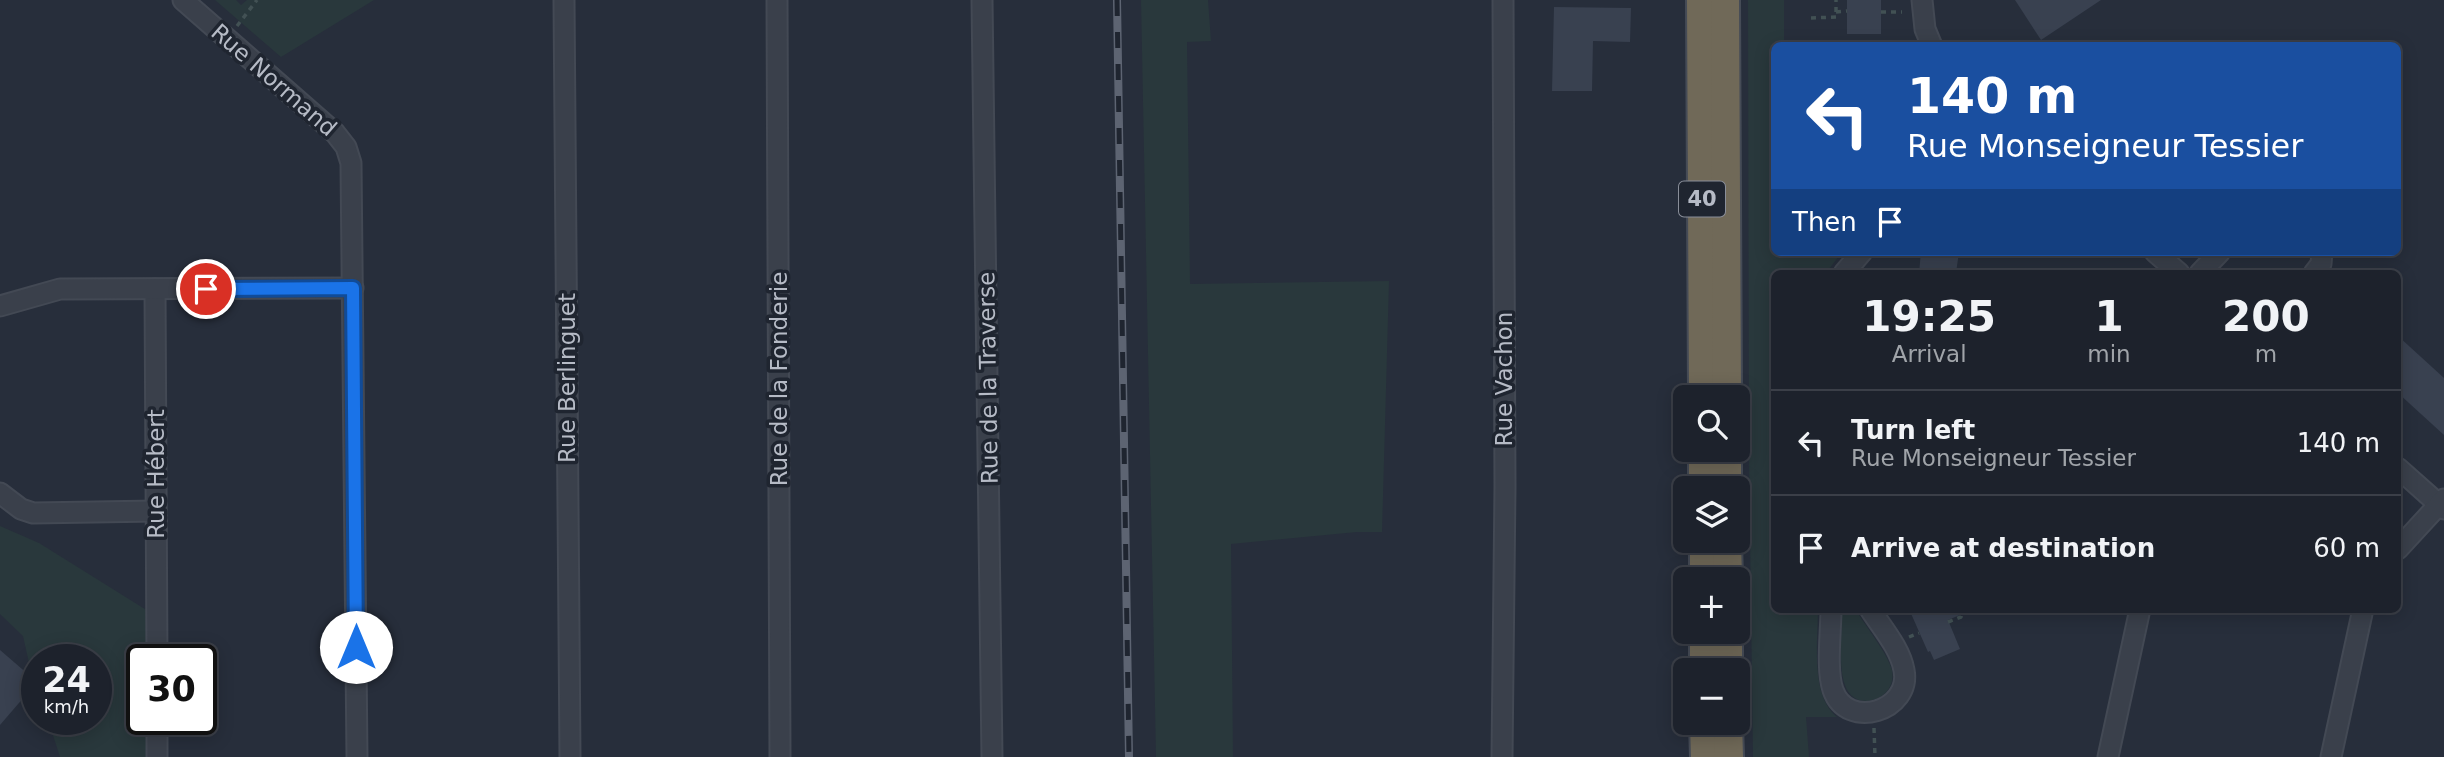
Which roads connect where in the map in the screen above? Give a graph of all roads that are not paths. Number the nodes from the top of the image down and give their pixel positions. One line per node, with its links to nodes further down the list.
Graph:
1 (183, 0): 16 (street, Rue Normand)
2 (564, 0): 36 (street, Rue Berlinguet)
3 (777, 0): 37 (street, Rue de la Fonderie)
4 (982, 0): 38 (street, Rue de la Traverse)
5 (1503, 0): 39 (street, Rue Vachon)
6 (1701, 0): 19 (highway, 40)
7 (1725, 0): 20 (highway, 40)
8 (1922, 0): 9 (street)
9 (1930, 42)
10 (1859, 256): 13 (street)
11 (2160, 256): 14 (street)
12 (2216, 256): 15 (street)
13 (1847, 270)
14 (2176, 270)
15 (2203, 270)
16 (353, 288): 17 (street); 35 (street, Rue Normand)
17 (155, 289): 18 (street); 24 (street, Rue Hébert)
18 (0, 306)
19 (1703, 385)
20 (1727, 385)
21 (2401, 470): 23 (street)
22 (0, 493): 24 (street)
23 (2442, 504): 25 (street)
24 (156, 511): 30 (street, Rue Hébert)
25 (2401, 546)
26 (1831, 613): 27 (street)
27 (1873, 613)
28 (2139, 613): 42 (street)
29 (2362, 613): 43 (street)
30 (157, 644)
31 (157, 735): 34 (street)
32 (1704, 735): 40 (highway)
33 (1728, 735): 41 (highway)
34 (158, 757)
35 (357, 757)
36 (570, 757)
37 (780, 757)
38 (992, 757)
39 (1502, 757)
40 (1704, 757)
41 (1729, 757)
42 (2108, 757)
43 (2330, 757)

